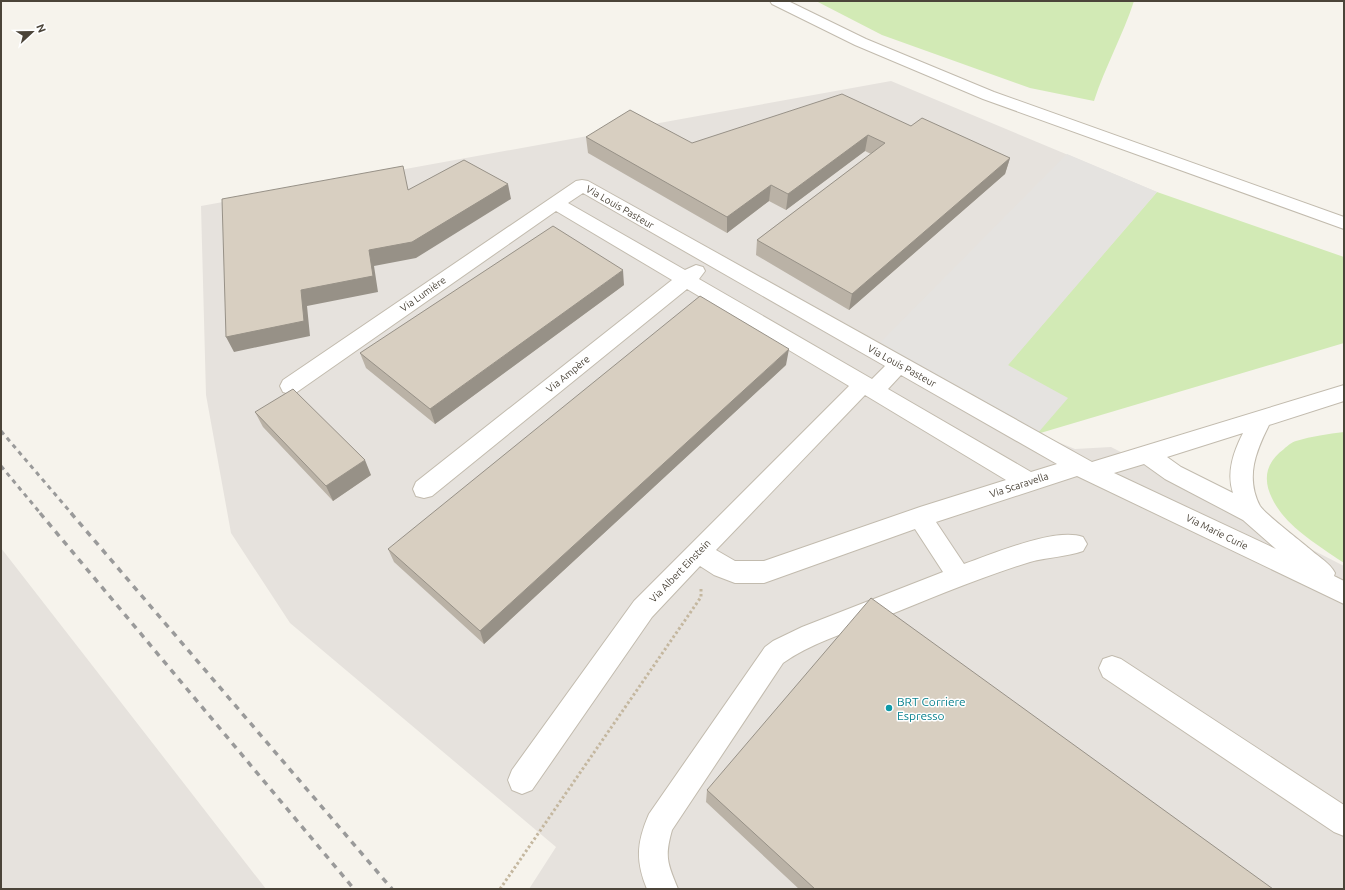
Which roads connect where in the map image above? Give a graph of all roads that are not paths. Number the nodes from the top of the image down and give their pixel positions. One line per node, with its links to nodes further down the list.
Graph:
1 (777, 1): 3 (street)
2 (556, 203): 4 (street, Via Louis Pasteur); 5 (street); 7 (street, Via Lumière)
3 (1344, 223)
4 (711, 259): 5 (street, Via Ampère); 6 (street, Via Louis Pasteur)
5 (686, 280): 8 (street); 14 (street, Via Ampère)
6 (899, 364): 8 (street, Via Albert Einstein); 12 (street, Via Louis Pasteur)
7 (290, 386)
8 (869, 387): 13 (street); 18 (street, Via Albert Einstein)
9 (1344, 393): 10 (street, Via Scaravella)
10 (1262, 419): 11 (street, Via Scaravella); 15 (street)
11 (1147, 454): 12 (street, Via Scaravella); 15 (street)
12 (1084, 469): 13 (street, Via Scaravella); 21 (street, Via Marie Curie)
13 (1029, 482): 16 (street, Via Scaravella)
14 (424, 489)
15 (1251, 512): 20 (street)
16 (920, 517): 18 (street, Via Scaravella); 19 (street)
17 (1075, 544): 19 (street)
18 (699, 552): 23 (street, Via Albert Einstein)
19 (959, 576): 25 (street)
20 (1344, 587)
21 (1344, 593)
22 (1112, 668): 24 (street)
23 (522, 780)
24 (1344, 822)
25 (663, 889)

